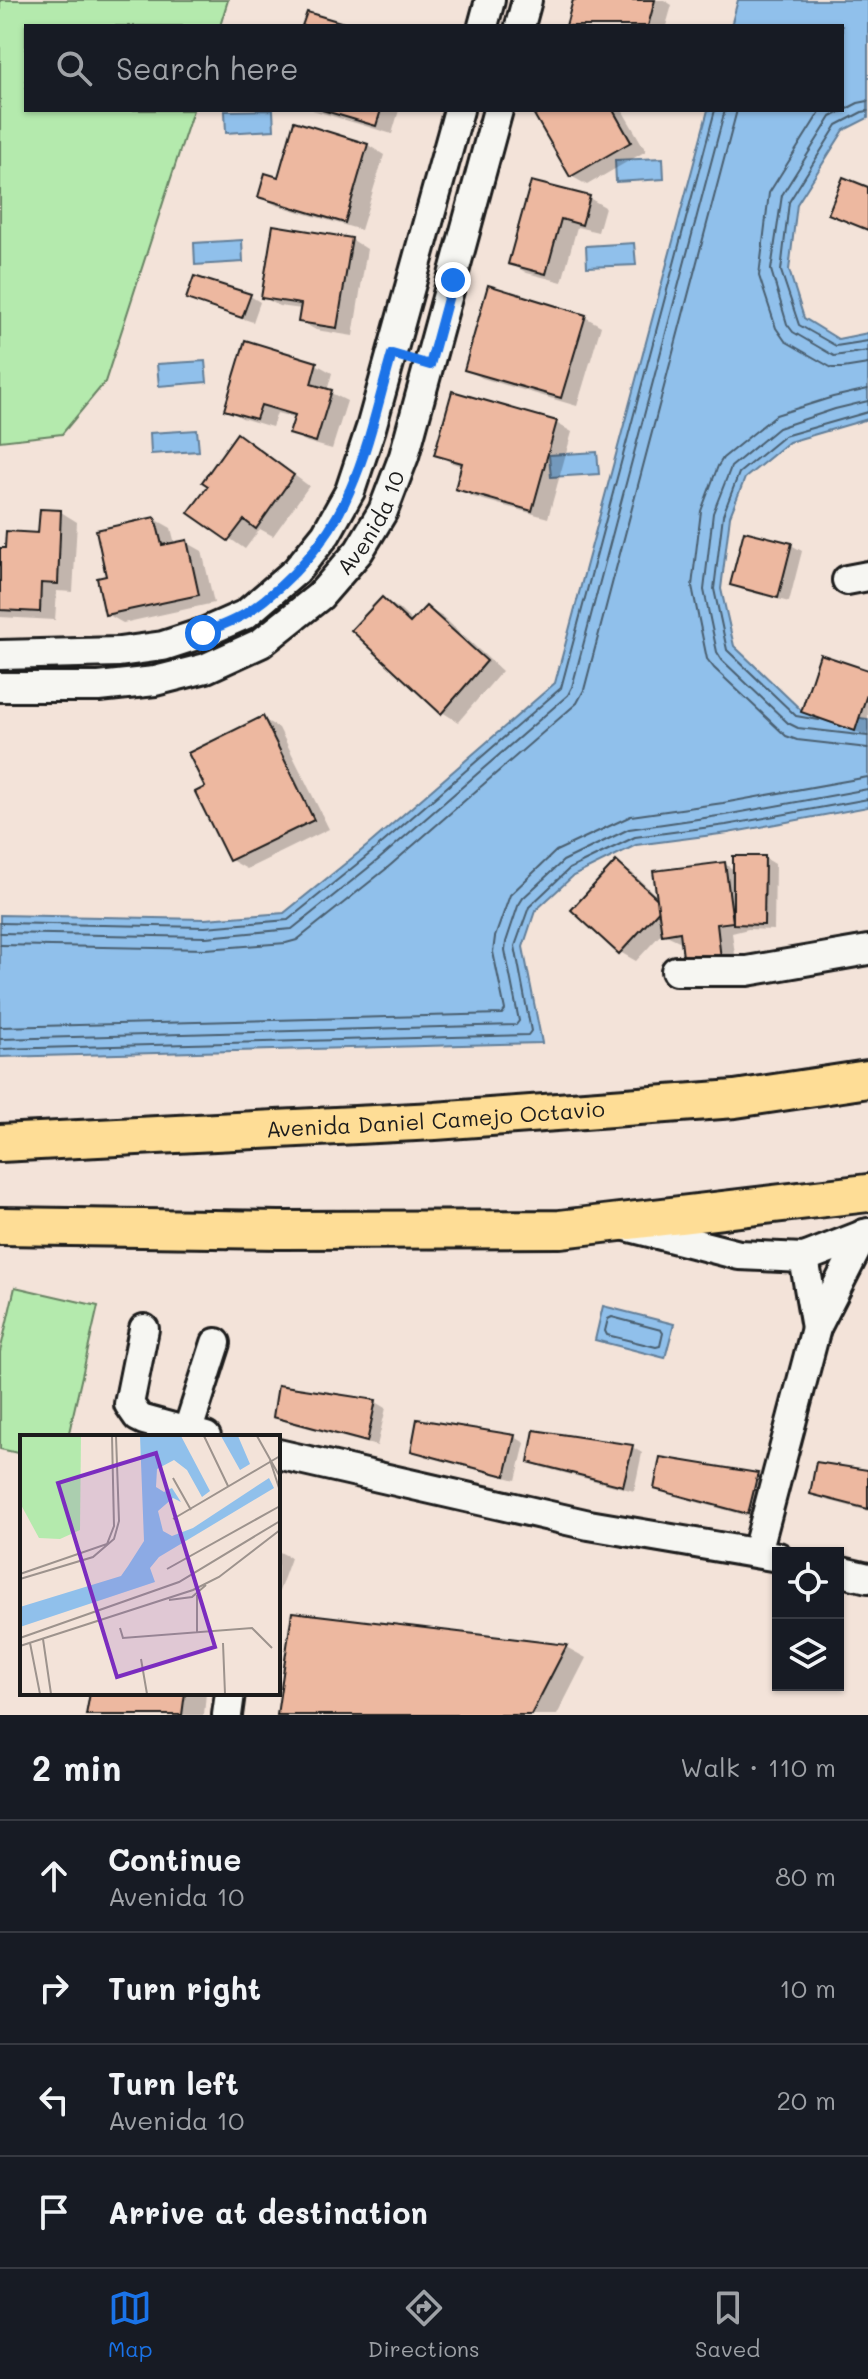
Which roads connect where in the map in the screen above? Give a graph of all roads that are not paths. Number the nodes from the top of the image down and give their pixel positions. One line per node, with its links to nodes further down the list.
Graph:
1 (490, 0): 3 (street)
2 (527, 0): 4 (street)
3 (484, 24)
4 (521, 24)
5 (458, 112): 7 (street, Avenida 10)
6 (497, 112): 8 (street, Avenida 10)
7 (392, 354): 8 (street); 9 (street, Avenida 10)
8 (430, 365): 10 (street, Avenida 10)
9 (0, 655)
10 (0, 687)
11 (868, 950): 12 (street)
12 (676, 971)
13 (868, 1079): 14 (main road, Avenida Daniel Camejo Octavio)
14 (0, 1143)
15 (868, 1193): 16 (main road)
16 (613, 1223): 17 (main road); 19 (street)
17 (0, 1226)
18 (866, 1233): 19 (street); 20 (street)
19 (804, 1258): 20 (street)
20 (816, 1328): 25 (street)
21 (144, 1329): 23 (street)
22 (216, 1343): 23 (street)
23 (196, 1435)
24 (280, 1454): 25 (street)
25 (768, 1554)
26 (844, 1572): 27 (street)
27 (868, 1578)
28 (230, 1695): 29 (street)
29 (227, 1715)

